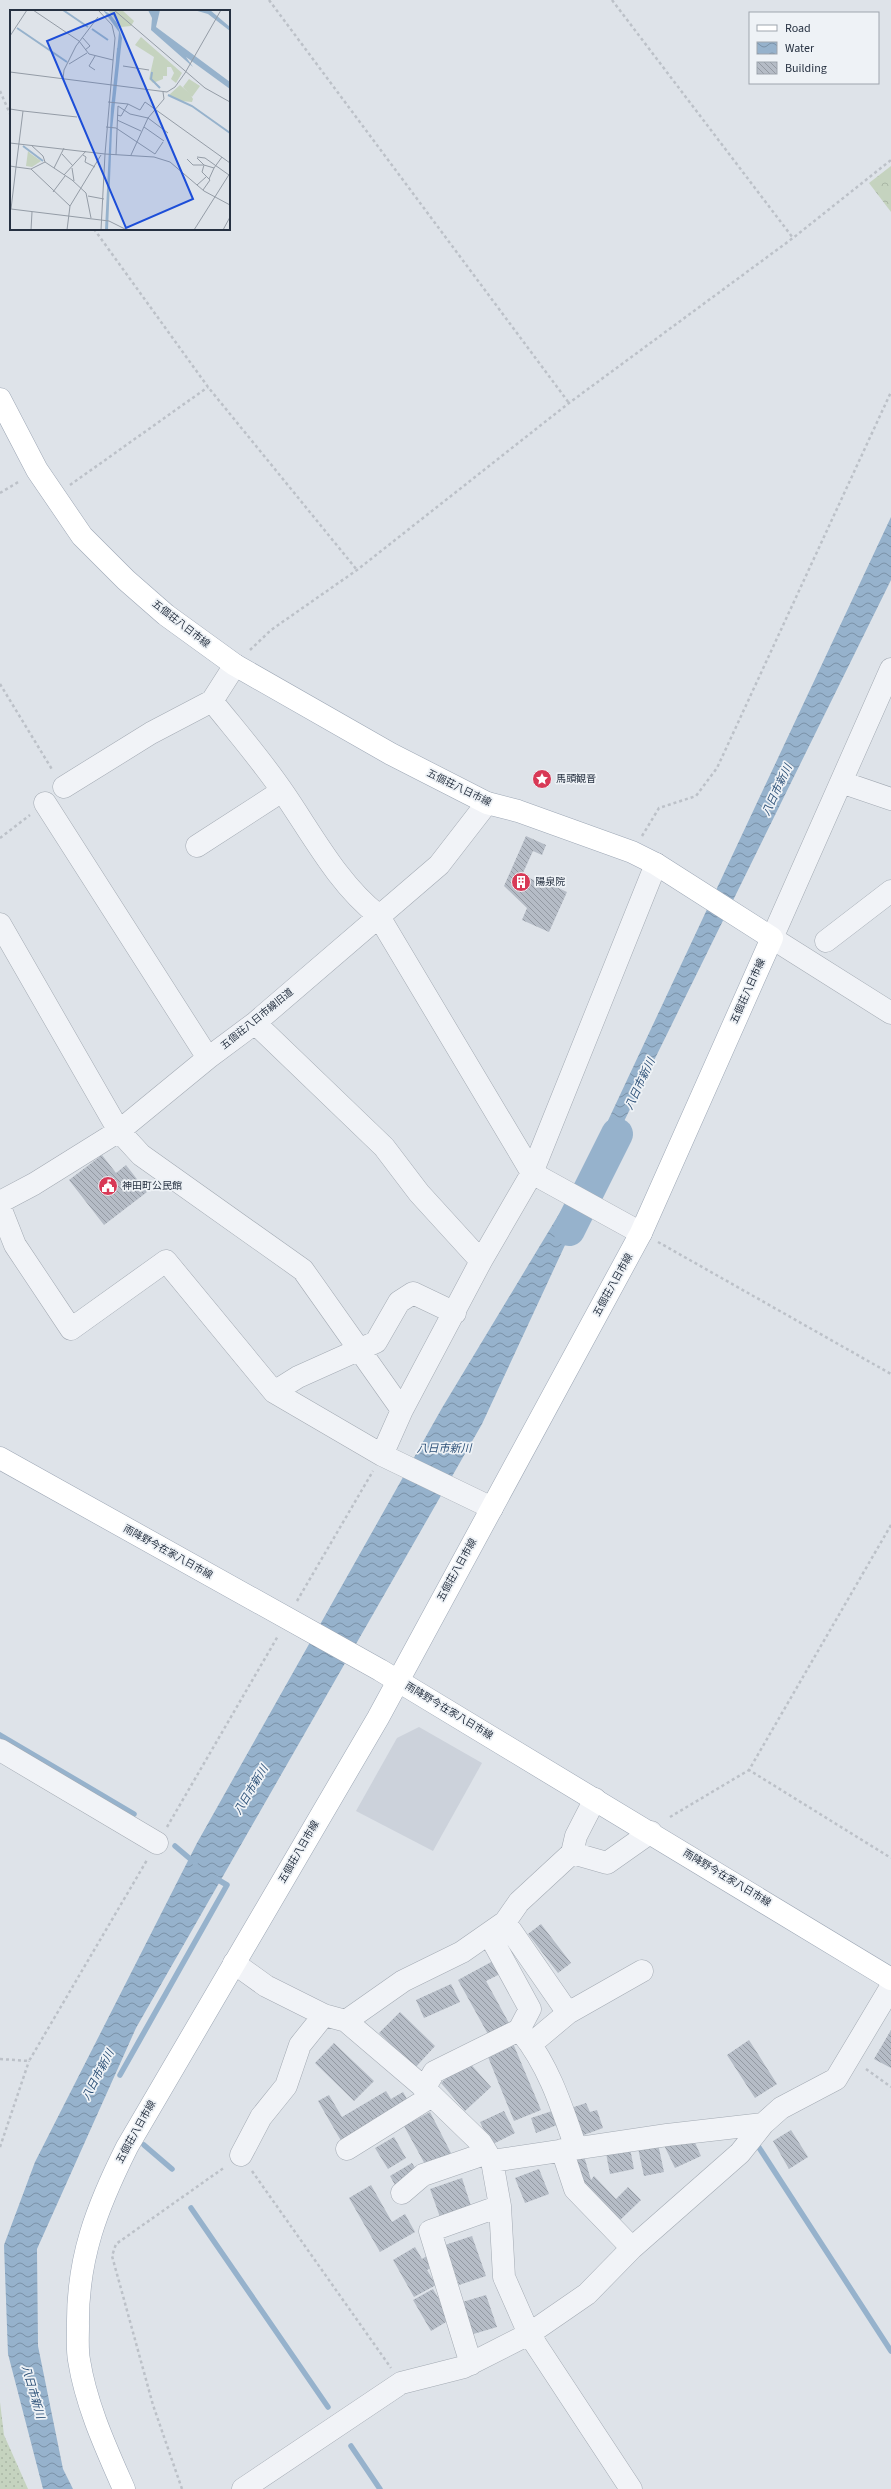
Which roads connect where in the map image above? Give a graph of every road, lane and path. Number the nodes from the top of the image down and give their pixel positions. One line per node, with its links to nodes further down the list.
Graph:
1 (270, 0): 11 (path)
2 (612, 0): 7 (path)
3 (0, 91): 4 (path)
4 (10, 114)
5 (891, 160): 7 (path)
6 (95, 230): 8 (path)
7 (793, 238): 11 (path)
8 (208, 387): 12 (path); 13 (path)
9 (891, 392): 26 (path)
10 (0, 399): 12 (main road, 五個荘八日市線)
11 (569, 403): 13 (path)
12 (55, 496): 14 (main road, 五個荘八日市線)
13 (357, 570): 14 (path)
14 (235, 665): 17 (street); 23 (main road, 五個荘八日市線)
15 (891, 669): 18 (street)
16 (0, 684): 19 (path)
17 (212, 701): 19 (street); 20 (street)
18 (841, 782): 21 (street); 31 (street)
19 (64, 787)
20 (282, 791): 25 (street); 29 (street)
21 (891, 799)
22 (45, 803): 24 (path); 35 (street)
23 (487, 803): 26 (main road, 五個荘八日市線); 29 (street, 五個荘八日市線旧道)
24 (0, 838)
25 (197, 846)
26 (632, 852): 27 (main road, 五個荘八日市線)
27 (656, 864): 31 (main road, 五個荘八日市線); 37 (street)
28 (891, 891): 32 (street)
29 (378, 915): 34 (street, 五個荘八日市線旧道); 37 (street)
30 (0, 924): 36 (street)
31 (772, 938): 33 (street); 40 (main road, 五個荘八日市線)
32 (826, 941)
33 (891, 1013)
34 (254, 1023): 35 (street, 五個荘八日市線旧道); 41 (street)
35 (208, 1058): 36 (street, 五個荘八日市線旧道)
36 (119, 1131): 38 (street, 五個荘八日市線旧道); 43 (street)
37 (532, 1174): 40 (street); 41 (street)
38 (0, 1202)
39 (0, 1207): 45 (street)
40 (641, 1233): 44 (path); 49 (main road, 五個荘八日市線)
41 (481, 1261): 42 (street)
42 (455, 1313): 43 (street); 46 (street)
43 (361, 1350): 45 (street); 46 (street)
44 (891, 1374)
45 (274, 1392): 47 (street)
46 (402, 1410): 47 (street)
47 (382, 1455): 49 (street); 51 (path)
48 (0, 1458): 51 (main road, 雨降野今在家八日市線)
49 (492, 1508): 52 (main road, 五個荘八日市線)
50 (891, 1524): 54 (path)
51 (287, 1619): 52 (main road, 雨降野今在家八日市線)
52 (388, 1675): 55 (main road, 雨降野今在家八日市線); 62 (main road, 五個荘八日市線)
53 (0, 1750): 58 (street)
54 (749, 1770): 56 (path); 60 (path)
55 (595, 1799): 57 (main road, 雨降野今在家八日市線); 59 (street)
56 (670, 1817)
57 (651, 1832): 59 (street); 64 (main road, 雨降野今在家八日市線)
58 (157, 1843)
59 (572, 1853): 61 (street)
60 (891, 1858)
61 (497, 1928): 66 (street); 68 (street); 69 (street)
62 (234, 1963): 67 (street); 86 (main road, 五個荘八日市線)
63 (642, 1971): 66 (street)
64 (891, 1979)
65 (891, 1987): 70 (street)
66 (568, 2013): 69 (street)
67 (324, 2015): 68 (street); 78 (street)
68 (346, 2021): 73 (street)
69 (525, 2037): 73 (street); 77 (street)
70 (849, 2057): 72 (path); 74 (street)
71 (29, 2060): 75 (path)
72 (891, 2087)
73 (428, 2093): 76 (street); 79 (street)
74 (763, 2124): 77 (street); 82 (street)
75 (0, 2147)
76 (347, 2149)
77 (569, 2149): 79 (street); 82 (street)
78 (241, 2155): 85 (path); 87 (path)
79 (489, 2157): 80 (street); 81 (street)
80 (402, 2193)
81 (500, 2206): 83 (street); 84 (street)
82 (632, 2248): 83 (street)
83 (529, 2334): 84 (street); 89 (street)
84 (471, 2364): 85 (street)
85 (401, 2383): 88 (street)
86 (124, 2489)
87 (182, 2489)
88 (243, 2489)
89 (631, 2489)

